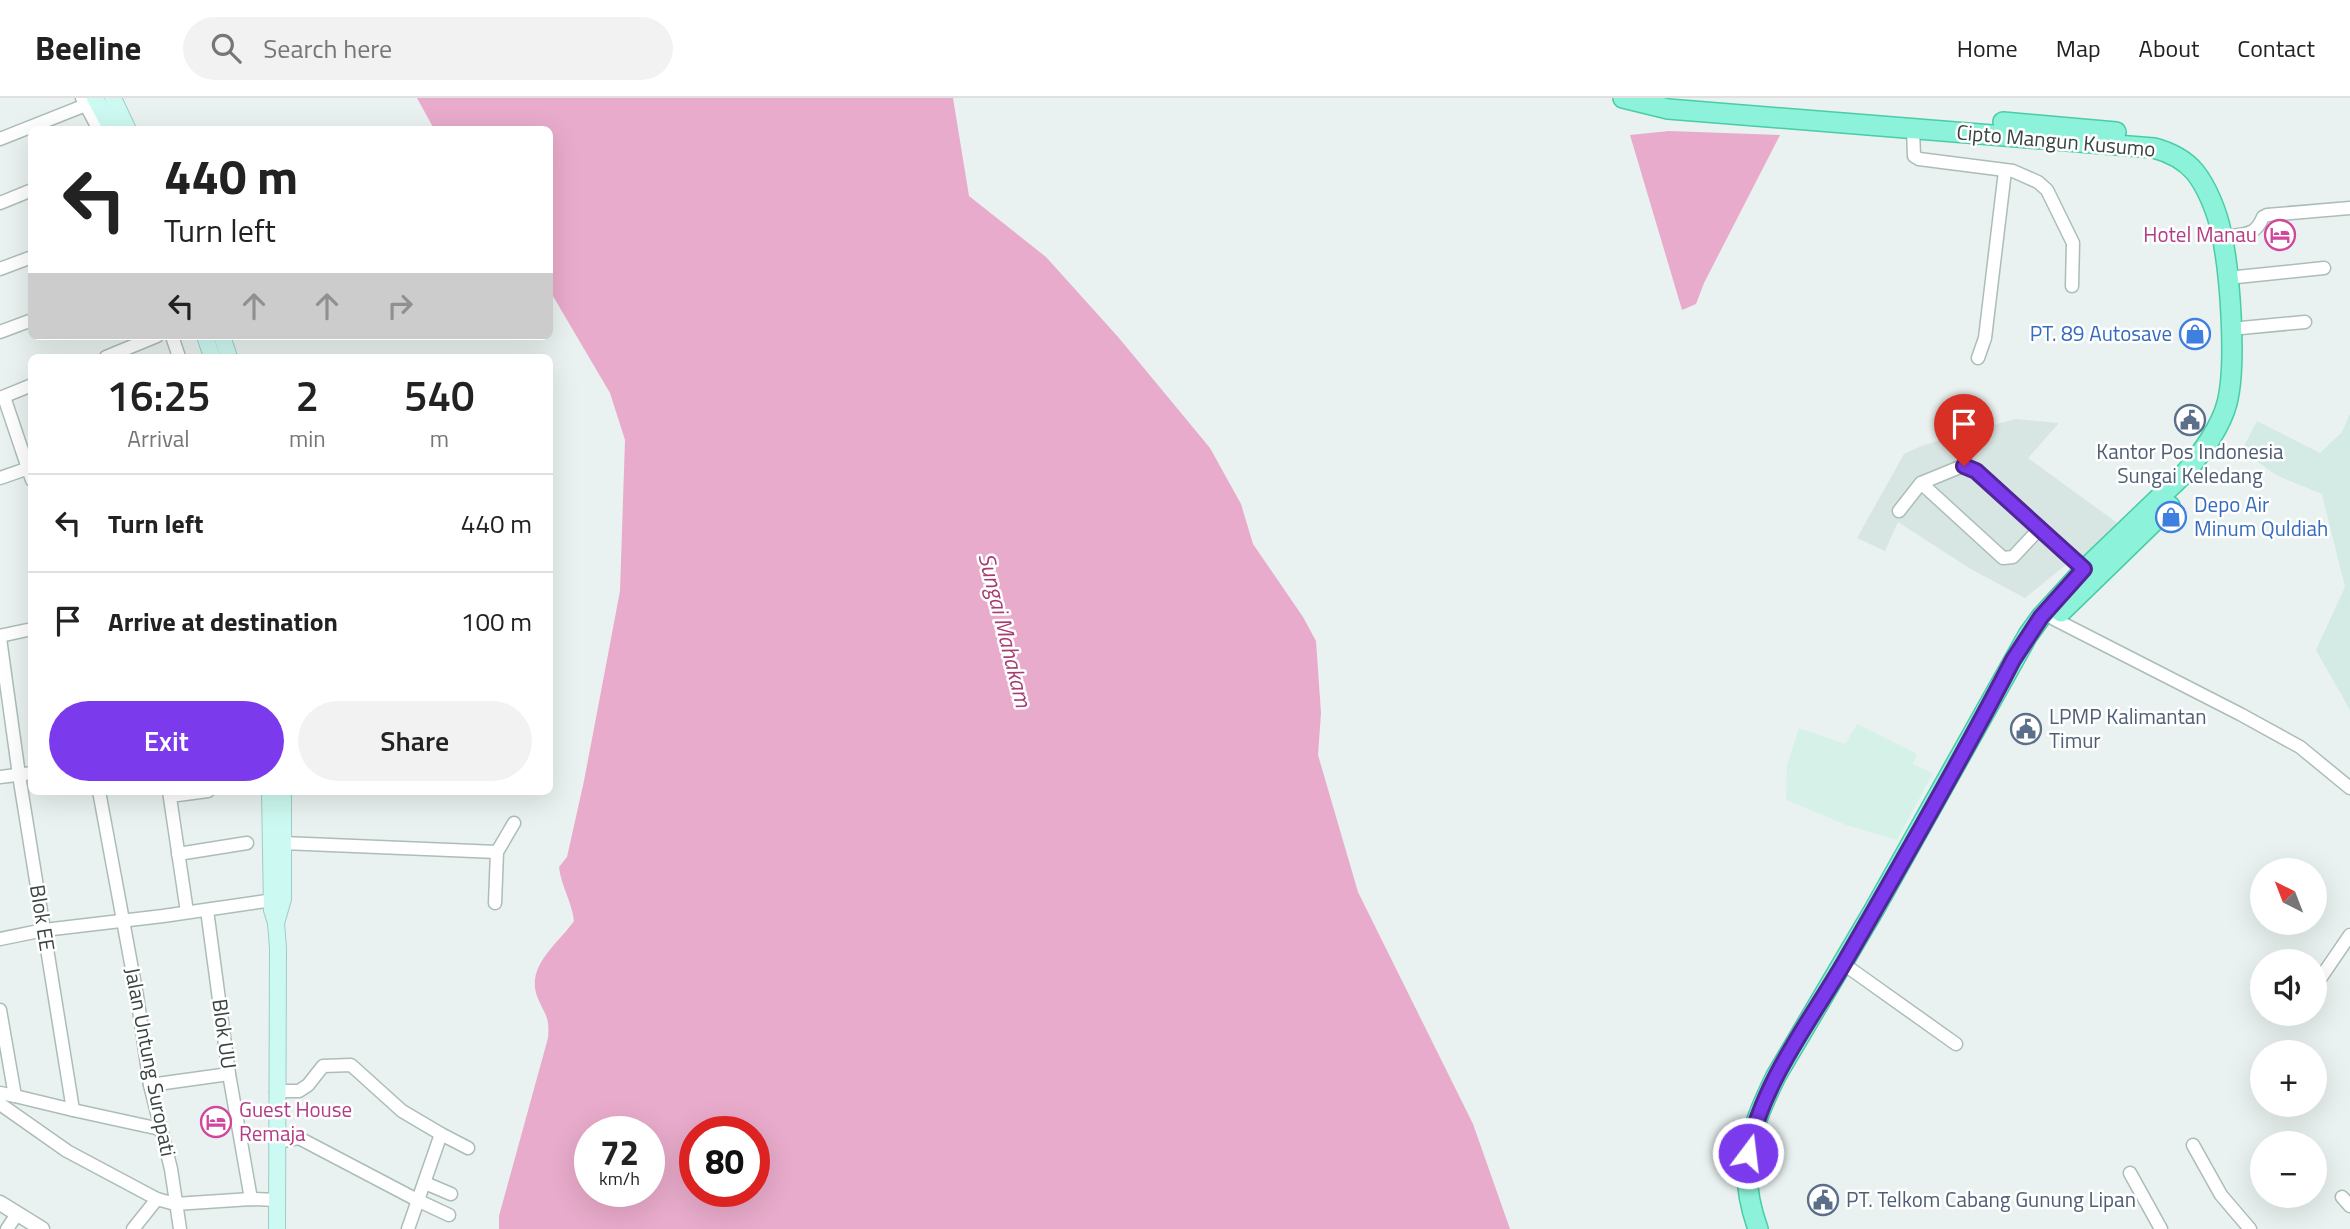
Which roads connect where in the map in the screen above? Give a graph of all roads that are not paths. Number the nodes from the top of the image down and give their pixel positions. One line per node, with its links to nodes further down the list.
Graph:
1 (113, 98): 8 (main road)
2 (1623, 98): 10 (highway, Cipto Mangun Kusumo)
3 (1674, 98): 16 (highway, Cipto Mangun Kusumo)
4 (90, 101): 5 (street); 6 (street); 7 (main road)
5 (31, 126)
6 (98, 126)
7 (109, 126)
8 (126, 126)
9 (28, 127): 11 (street)
10 (1913, 129): 12 (street); 37 (highway, Cipto Mangun Kusumo)
11 (0, 139)
12 (2005, 171): 21 (street); 28 (street)
13 (28, 192): 14 (street)
14 (0, 203)
15 (2350, 208): 16 (street)
16 (2231, 236): 20 (highway, Cipto Mangun Kusumo)
17 (28, 258): 19 (street)
18 (2324, 268): 20 (street)
19 (0, 269)
20 (2237, 278): 24 (highway, Cipto Mangun Kusumo)
21 (2072, 286)
22 (28, 322): 25 (street)
23 (2305, 322): 24 (street)
24 (2241, 328): 37 (highway, Cipto Mangun Kusumo)
25 (0, 332)
26 (150, 340): 27 (street)
27 (125, 354)
28 (1978, 358)
29 (28, 387): 30 (street)
30 (2, 397): 31 (street)
31 (28, 471)
32 (28, 474): 33 (street)
33 (0, 478)
34 (1921, 482): 35 (street); 36 (street); 36 (street)
35 (1899, 510)
36 (2039, 528): 37 (street)
37 (2090, 575): 38 (highway, Cipto Mangun Kusumo); 53 (highway, Cipto Mangun Kusumo)
38 (2054, 619): 43 (street); 53 (highway, Cipto Mangun Kusumo)
39 (28, 630): 40 (street)
40 (0, 637): 41 (street, Blok EE)
41 (25, 774): 42 (street); 59 (street, Blok EE)
42 (0, 777)
43 (2350, 788)
44 (100, 795): 58 (street, Jalan Untung Suropati)
45 (170, 795): 52 (street)
46 (270, 795): 54 (main road)
47 (283, 795): 49 (main road)
48 (514, 823): 51 (street)
49 (283, 843): 51 (street); 54 (main road)
50 (247, 844): 52 (street)
51 (498, 852): 55 (street)
52 (178, 854): 57 (street)
53 (1898, 878): 63 (highway, Cipto Mangun Kusumo); 95 (highway, Cipto Mangun Kusumo)
54 (277, 899): 56 (street); 68 (main road)
55 (495, 904)
56 (207, 910): 57 (street); 66 (street, Blok UU)
57 (187, 912): 58 (street)
58 (122, 921): 59 (street); 67 (street, Jalan Untung Suropati)
59 (44, 930): 61 (street); 72 (street, Blok EE)
60 (2350, 934): 62 (street)
61 (0, 939)
62 (2327, 968)
63 (1852, 970): 65 (street); 96 (highway, Cipto Mangun Kusumo)
64 (0, 1010): 70 (street)
65 (1956, 1044)
66 (229, 1074): 67 (street); 82 (street, Blok UU)
67 (150, 1086): 73 (street, Jalan Untung Suropati)
68 (276, 1091): 74 (street); 75 (main road)
69 (0, 1093): 70 (street)
70 (15, 1096): 71 (street); 72 (street)
71 (0, 1102): 81 (street)
72 (73, 1110): 73 (street)
73 (160, 1129): 86 (street, Jalan Untung Suropati)
74 (441, 1134): 77 (street); 79 (street)
75 (276, 1142): 83 (main road); 84 (street)
76 (2193, 1145): 98 (street)
77 (468, 1148)
78 (2130, 1173): 97 (street)
79 (425, 1183): 80 (street); 84 (street)
80 (451, 1194)
81 (157, 1199): 86 (street); 91 (street)
82 (251, 1199): 83 (street); 86 (street)
83 (276, 1200): 93 (main road)
84 (419, 1202): 88 (street); 94 (street)
85 (0, 1203): 87 (street)
86 (175, 1204): 92 (street, Jalan Untung Suropati)
87 (17, 1214): 89 (street); 90 (street)
88 (449, 1215)
89 (7, 1229)
90 (42, 1229)
91 (133, 1229)
92 (180, 1229)
93 (276, 1229)
94 (408, 1229)
95 (1758, 1229)
96 (1771, 1229)
97 (2161, 1229)
98 (2250, 1229)

